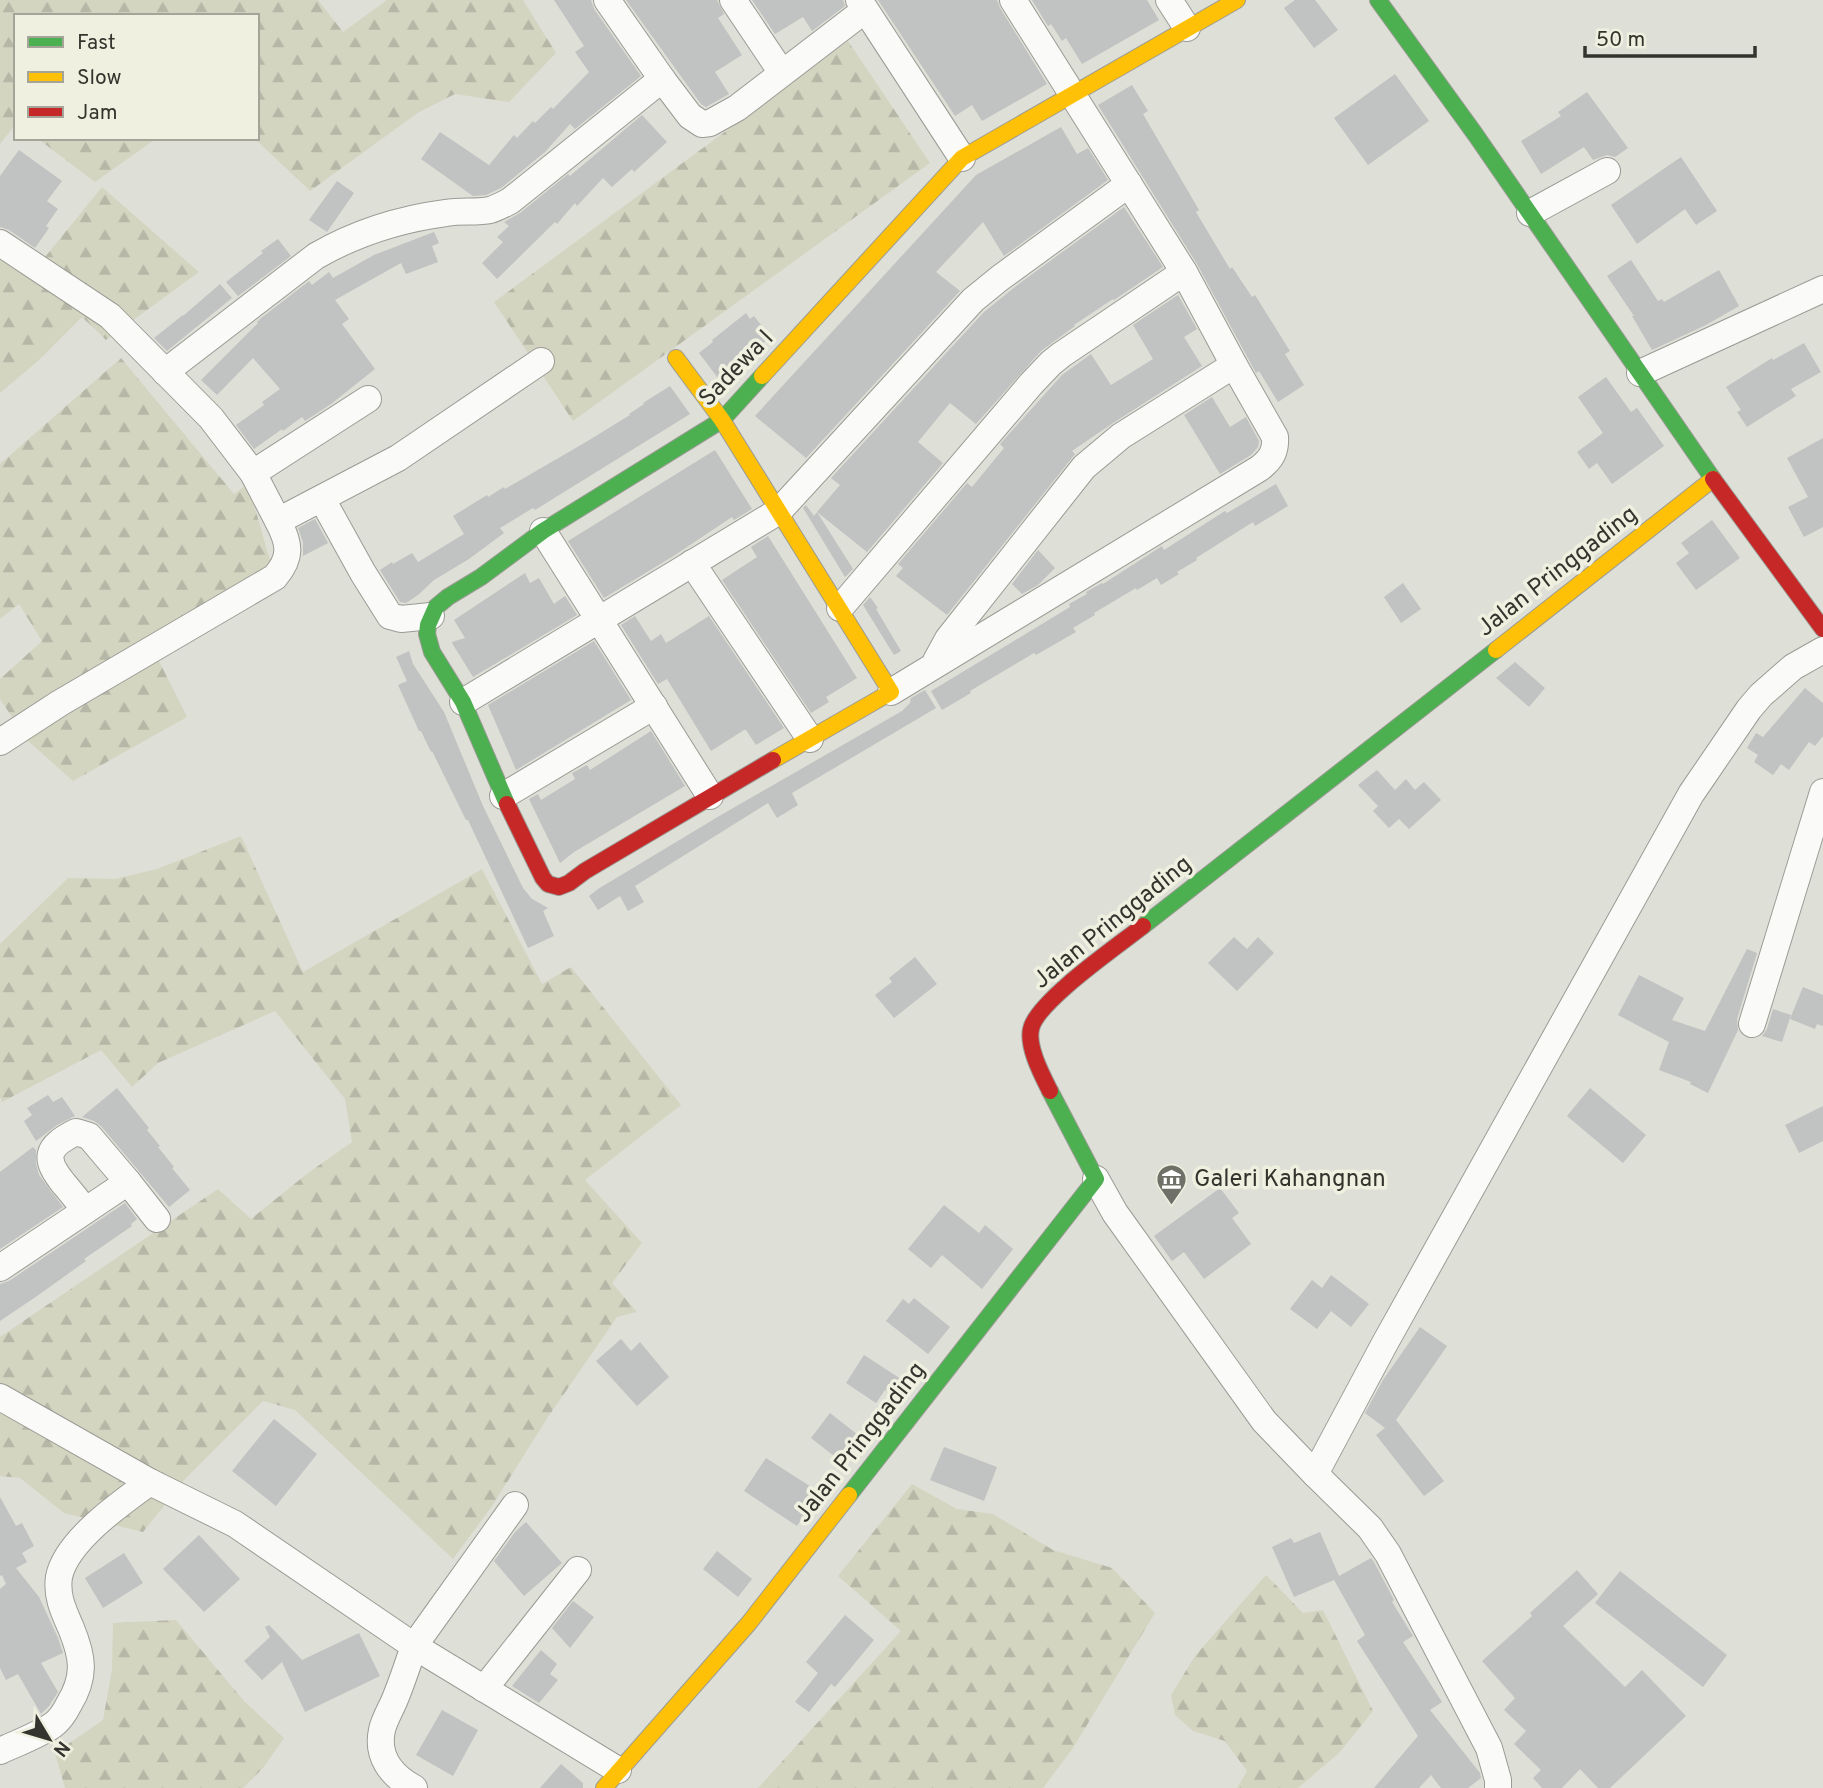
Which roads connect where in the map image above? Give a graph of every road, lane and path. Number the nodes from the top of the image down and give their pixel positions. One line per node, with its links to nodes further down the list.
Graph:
1 (607, 0): 10 (street)
2 (733, 0): 9 (street)
3 (1013, 0): 11 (street)
4 (1169, 0): 8 (street)
5 (1237, 0): 8 (street, Sadewa I)
6 (1378, 0): 15 (street)
7 (862, 5): 9 (street); 12 (street)
8 (1187, 28): 11 (street, Sadewa I)
9 (782, 73): 10 (street)
10 (662, 79): 22 (street)
11 (1072, 93): 12 (street, Sadewa I); 14 (street)
12 (962, 158): 25 (street, Sadewa I)
13 (1607, 172): 15 (street)
14 (1129, 184): 17 (street); 29 (street)
15 (1530, 213): 23 (street)
16 (0, 243): 22 (street)
17 (1184, 272): 21 (street); 33 (street)
18 (1823, 289): 23 (street)
19 (676, 358): 25 (street)
20 (541, 361): 28 (street)
21 (1234, 365): 38 (street); 38 (street)
22 (165, 372): 26 (street)
23 (1640, 373): 27 (street)
24 (368, 399): 26 (street)
25 (722, 421): 29 (street); 31 (street, Sadewa I)
26 (253, 473): 30 (street)
27 (1713, 479): 36 (street); 48 (street, Jalan Pringgading)
28 (322, 499): 30 (street); 34 (street)
29 (779, 511): 32 (street); 33 (street)
30 (278, 521): 43 (street)
31 (543, 531): 34 (street, Sadewa I); 35 (street)
32 (692, 563): 35 (street); 42 (street)
33 (840, 608): 39 (street)
34 (430, 616): 40 (street)
35 (599, 619): 40 (street); 41 (street)
36 (1823, 629)
37 (1823, 649): 54 (street)
38 (933, 666): 39 (street)
39 (891, 692): 42 (street)
40 (463, 702): 45 (street)
41 (654, 706): 45 (street); 46 (street)
42 (810, 739): 46 (street)
43 (0, 742)
44 (1823, 792): 47 (street)
45 (503, 796): 46 (street)
46 (710, 796)
47 (1752, 1024)
48 (1096, 1179): 54 (street); 61 (street, Jalan Pringgading)
49 (128, 1182): 50 (street); 50 (street); 51 (street)
50 (85, 1210): 52 (street)
51 (158, 1219)
52 (2, 1263)
53 (0, 1397): 55 (street)
54 (1315, 1474): 63 (street)
55 (150, 1482): 58 (street); 60 (street)
56 (515, 1505): 58 (street)
57 (578, 1570): 59 (street)
58 (414, 1646): 59 (street); 62 (street)
59 (484, 1689): 61 (street)
60 (0, 1751)
61 (611, 1779)
62 (414, 1788)
63 (1498, 1788)

